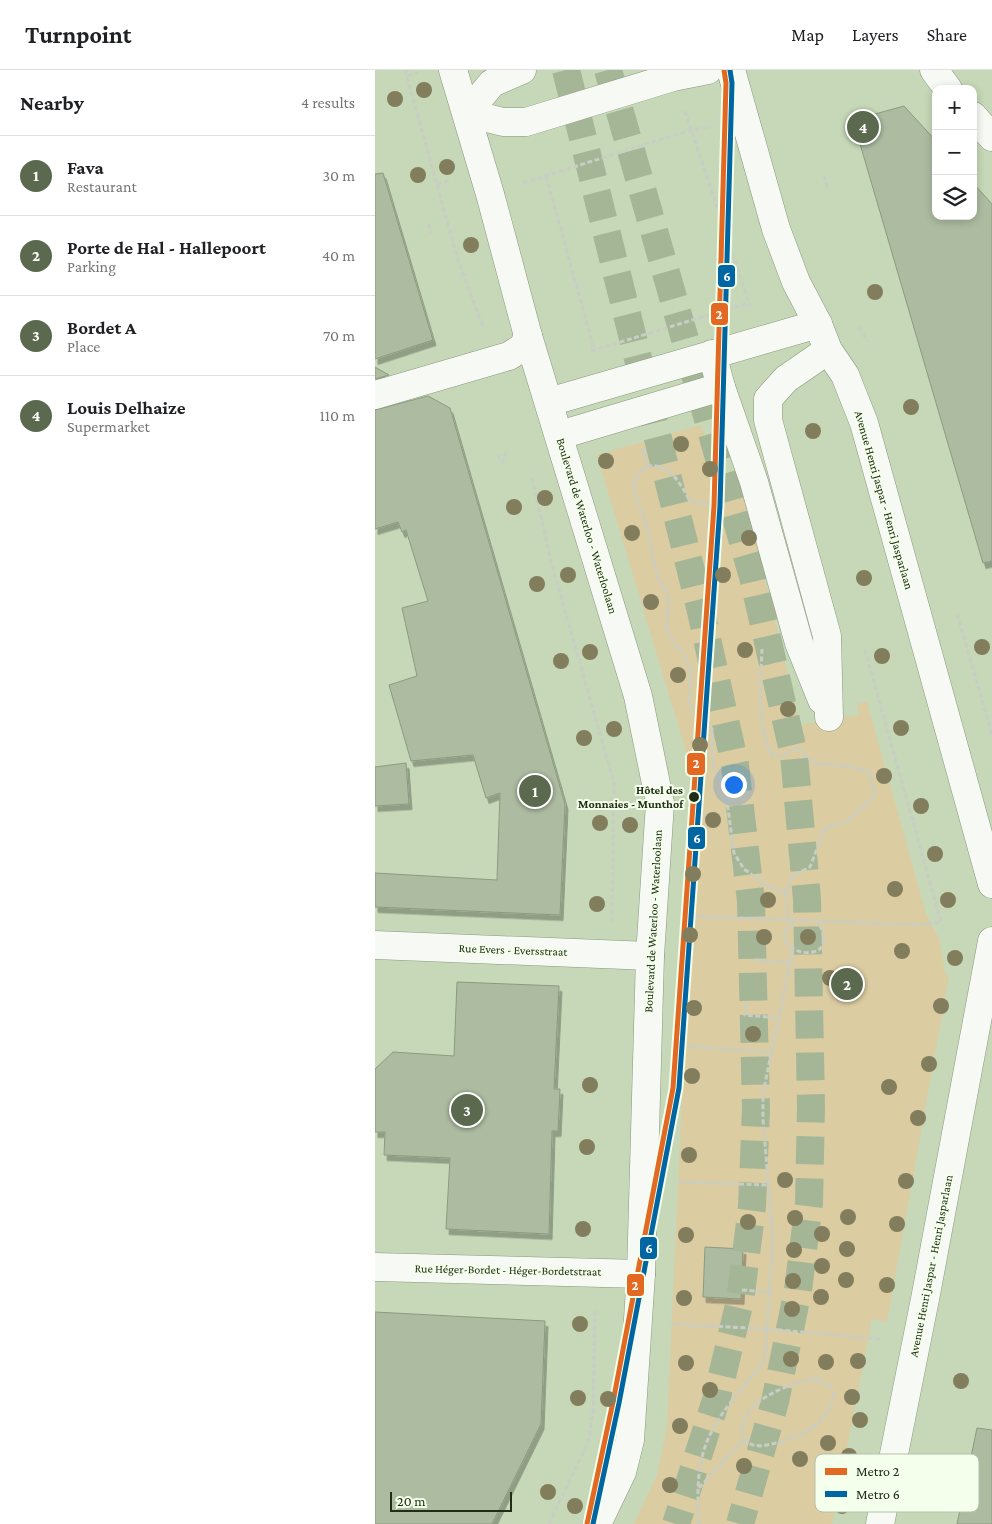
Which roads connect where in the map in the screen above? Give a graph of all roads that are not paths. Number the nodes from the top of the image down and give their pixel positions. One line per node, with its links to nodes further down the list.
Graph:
1 (453, 70): 5 (main road, Boulevard de Waterloo - Waterloolaan)
2 (522, 70): 5 (main road)
3 (708, 70): 5 (main road)
4 (731, 70): 8 (main road, Avenue Henri Jaspar - Henri Jasparlaan)
5 (467, 113): 9 (main road, Boulevard de Waterloo - Waterloolaan)
6 (977, 120): 7 (main road)
7 (992, 137)
8 (818, 324): 10 (main road, Avenue Henri Jaspar - Henri Jasparlaan); 11 (main road)
9 (528, 336): 13 (main road); 14 (main road, Boulevard de Waterloo - Waterloolaan)
10 (829, 350): 12 (main road); 16 (main road, Avenue Henri Jaspar - Henri Jasparlaan)
11 (712, 354): 12 (main road); 14 (main road)
12 (721, 388): 15 (main road)
13 (375, 395)
14 (549, 402): 15 (main road, Boulevard de Waterloo - Waterloolaan)
15 (560, 435): 19 (main road, Boulevard de Waterloo - Waterloolaan)
16 (992, 884)
17 (992, 941): 20 (main road, Avenue Henri Jaspar - Henri Jasparlaan)
18 (375, 945): 19 (main road, Rue Evers - Eversstraat)
19 (650, 956): 22 (main road, Boulevard de Waterloo - Waterloolaan)
20 (986, 1008): 23 (main road, Avenue Henri Jaspar - Henri Jasparlaan)
21 (375, 1267): 22 (main road, Rue Héger-Bordet - Héger-Bordetstraat)
22 (641, 1274): 24 (main road, Boulevard de Waterloo - Waterloolaan)
23 (894, 1454)
24 (597, 1524)

